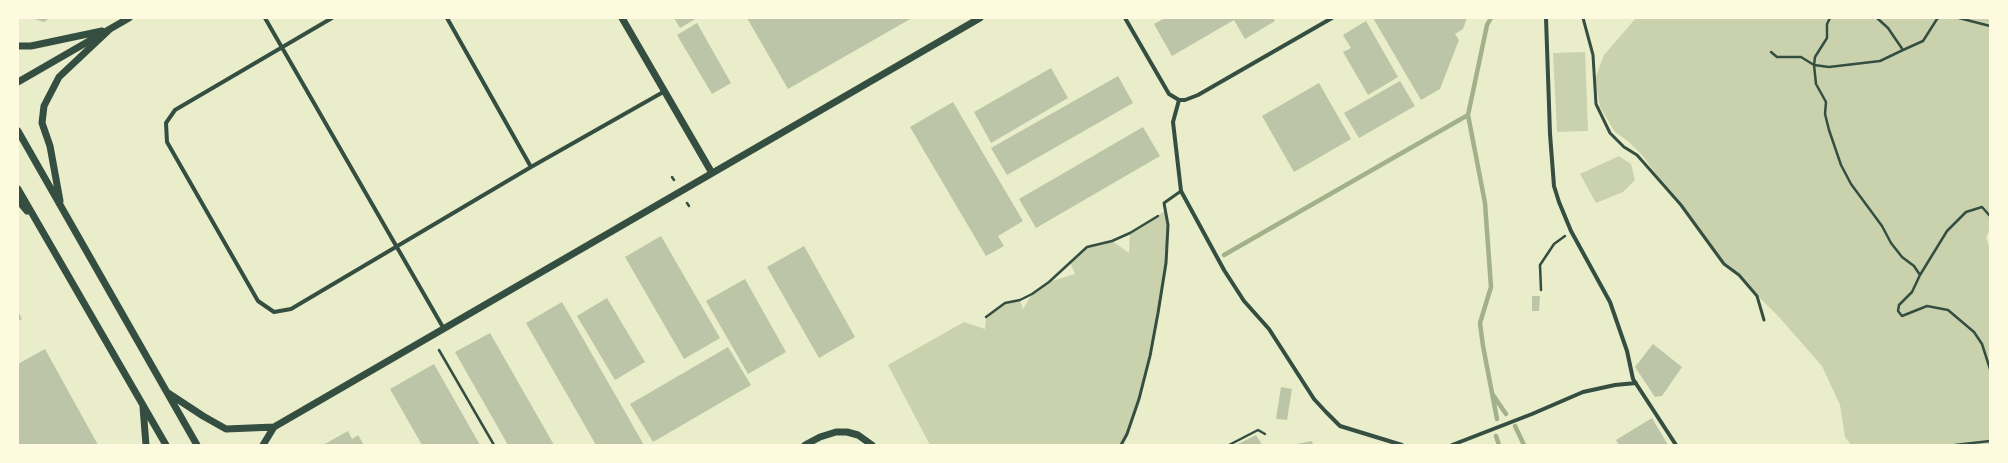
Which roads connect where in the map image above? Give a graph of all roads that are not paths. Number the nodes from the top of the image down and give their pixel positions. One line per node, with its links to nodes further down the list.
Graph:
1 (129, 18): 11 (street)
2 (265, 18): 13 (street)
3 (332, 18): 13 (street)
4 (447, 18): 18 (street)
5 (622, 18): 15 (street)
6 (980, 18): 19 (street)
7 (1125, 18): 16 (street)
8 (1332, 18): 16 (street)
9 (1546, 18): 28 (street)
10 (1583, 18): 26 (lane)
11 (110, 29): 12 (street); 14 (street); 23 (street)
12 (18, 46)
13 (282, 48): 25 (street); 25 (street)
14 (18, 82)
15 (665, 91): 18 (street); 19 (street)
16 (1179, 100): 21 (street)
17 (18, 131): 23 (street)
18 (531, 167): 25 (street)
19 (712, 174): 27 (street)
20 (18, 189): 24 (street)
21 (1181, 191): 38 (lane); 39 (street)
22 (18, 200): 24 (street)
23 (61, 208): 29 (street)
24 (37, 222): 30 (street)
25 (397, 247): 27 (street)
26 (1764, 320)
27 (444, 329): 31 (street)
28 (1636, 384): 40 (street); 41 (street)
29 (167, 392): 31 (street); 34 (street)
30 (143, 406): 32 (street); 33 (street)
31 (274, 427): 35 (street)
32 (146, 445)
33 (166, 445)
34 (198, 445)
35 (263, 445)
36 (805, 445): 37 (street)
37 (872, 445)
38 (1120, 445)
39 (1402, 445)
40 (1452, 445)
41 (1676, 445)

